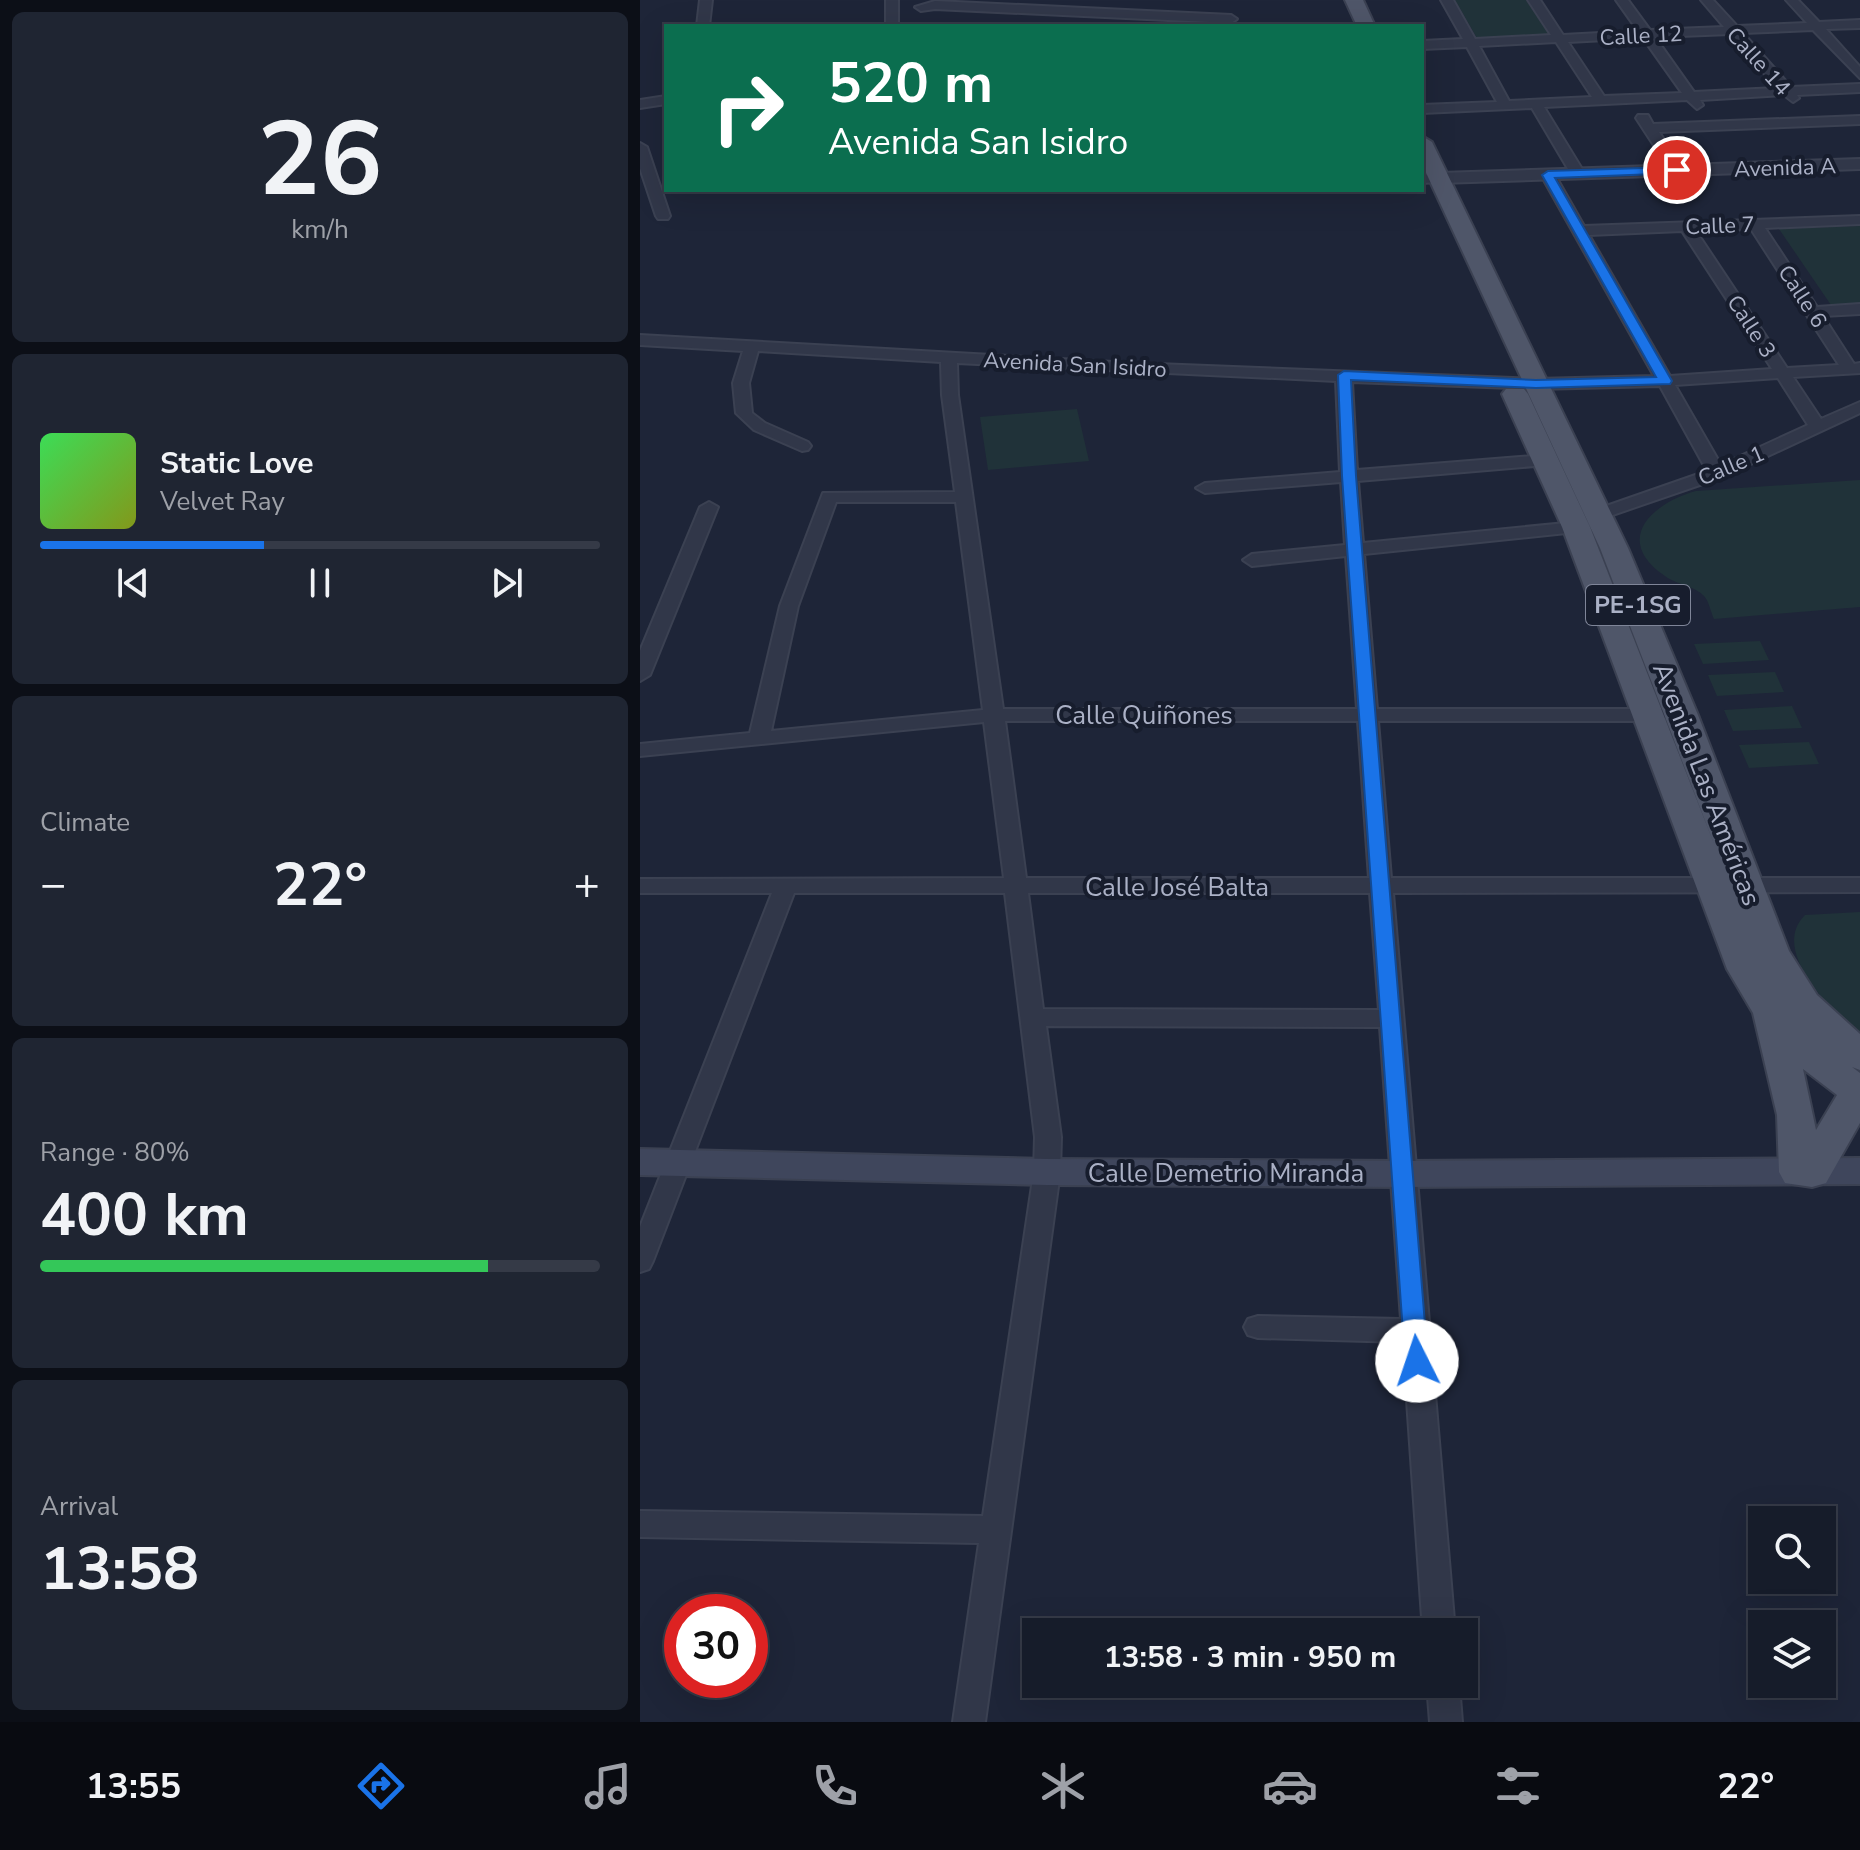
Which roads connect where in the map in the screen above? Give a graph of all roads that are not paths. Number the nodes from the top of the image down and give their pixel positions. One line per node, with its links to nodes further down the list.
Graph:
1 (706, 0): 14 (street)
2 (892, 0): 15 (street)
3 (1106, 0): 13 (street)
4 (1335, 0): 16 (main road)
5 (1354, 0): 17 (main road)
6 (1447, 0): 23 (street)
7 (1534, 0): 22 (street)
8 (1622, 0): 21 (street)
9 (1707, 0): 20 (street, Calle 14)
10 (1792, 0): 19 (street)
11 (921, 7): 13 (street)
12 (1231, 19): 13 (street)
13 (1086, 20)
14 (703, 24)
15 (892, 24)
16 (1346, 24)
17 (1365, 24)
18 (1860, 24): 19 (street, Calle 12)
19 (1816, 26): 20 (street, Calle 12); 25 (street)
20 (1732, 30): 21 (street, Calle 12); 27 (street, Calle 14)
21 (1648, 34): 22 (street, Calle 12); 28 (street)
22 (1560, 38): 23 (street, Calle 12); 31 (street)
23 (1470, 43): 24 (street, Calle 12); 34 (street)
24 (1424, 45)
25 (1860, 74)
26 (1860, 88): 27 (street)
27 (1787, 91): 28 (street); 37 (street, Calle 14)
28 (1689, 96): 29 (street); 38 (street)
29 (1631, 99): 31 (street); 39 (street)
30 (664, 100): 32 (street)
31 (1600, 100): 33 (street)
32 (640, 104)
33 (1536, 104): 34 (street); 44 (street)
34 (1505, 105): 35 (street)
35 (1424, 109)
36 (1860, 120): 37 (street)
37 (1813, 121): 38 (street)
38 (1713, 125): 39 (street)
39 (1650, 128): 43 (street)
40 (640, 147): 46 (street)
41 (1424, 156): 47 (main road, Avenida Las Américas / PE-1SG)
42 (1860, 164): 43 (street, Avenida A)
43 (1677, 170): 44 (street, Avenida A)
44 (1578, 174): 45 (street, Avenida A)
45 (1548, 175): 47 (street, Avenida A); 52 (street)
46 (650, 181): 48 (street)
47 (1428, 183): 62 (main road, Avenida Las Américas / PE-1SG)
48 (663, 216)
49 (1860, 220): 50 (street, Calle 7)
50 (1755, 224): 51 (street, Calle 7); 54 (street, Calle 6)
51 (1686, 226): 52 (street, Calle 7); 59 (street, Calle 3)
52 (1580, 231): 61 (street)
53 (1860, 309): 54 (street)
54 (1813, 312): 58 (street, Calle 6)
55 (640, 340): 56 (street, Avenida San Isidro)
56 (753, 346): 57 (street, Avenida San Isidro); 65 (street)
57 (950, 357): 60 (street, Avenida San Isidro); 70 (street)
58 (1855, 368): 59 (street, Avenida San Isidro)
59 (1783, 373): 61 (street, Avenida San Isidro); 64 (street, Calle 3)
60 (1344, 375): 62 (street, Avenida San Isidro); 68 (street)
61 (1665, 381): 62 (street, Avenida San Isidro); 67 (street)
62 (1523, 384): 66 (main road, Avenida Las Américas / PE-1SG); 72 (main road, Avenida Las Américas / PE-1SG)
63 (1860, 407): 64 (street, Calle 1)
64 (1818, 427): 67 (street, Calle 1)
65 (802, 446)
66 (1546, 460): 68 (street); 72 (main road, Avenida Las Américas / PE-1SG)
67 (1717, 473): 72 (street, Calle 1)
68 (1349, 476): 69 (street); 73 (street)
69 (1205, 488)
70 (962, 497): 76 (street); 80 (street)
71 (709, 507): 75 (street)
72 (1587, 521): 73 (street, Calle 1); 78 (main road, Avenida Las Américas / PE-1SG); 79 (main road, Avenida Las Américas / PE-1SG)
73 (1355, 549): 74 (street, Calle 1); 77 (street)
74 (1252, 560)
75 (640, 675)
76 (991, 715): 77 (street, Calle Quiñones); 80 (street, Calle Quiñones); 87 (street)
77 (1368, 715): 78 (street, Calle Quiñones); 88 (street)
78 (1650, 715): 79 (street, Calle Quiñones); 82 (main road, Avenida Las Américas / PE-1SG)
79 (1682, 715): 83 (main road, Avenida Las Américas / PE-1SG)
80 (759, 738): 81 (street, Calle Quiñones)
81 (640, 750)
82 (1715, 885): 83 (street, Calle José Balta); 88 (street, Calle José Balta); 89 (main road, Avenida Las Américas / PE-1SG)
83 (1745, 885): 84 (street, Calle José Balta); 92 (main road, Avenida Las Américas / PE-1SG)
84 (1860, 885)
85 (640, 886): 86 (street, Calle José Balta)
86 (786, 886): 87 (street, Calle José Balta); 94 (street)
87 (1015, 886): 88 (street, Calle José Balta); 90 (street)
88 (1380, 888): 91 (street)
89 (1769, 1012): 92 (main road, Avenida Las Américas / PE-1SG); 97 (main road)
90 (1034, 1017): 91 (street); 96 (street)
91 (1392, 1019): 98 (street)
92 (1860, 1082): 97 (main road)
93 (640, 1162): 94 (main road, Calle Demetrio Miranda)
94 (677, 1164): 96 (main road, Calle Demetrio Miranda); 99 (street)
95 (1860, 1171): 97 (main road, Calle Demetrio Miranda)
96 (1047, 1172): 98 (main road, Calle Demetrio Miranda); 103 (street)
97 (1806, 1172): 98 (main road, Calle Demetrio Miranda)
98 (1405, 1174): 101 (street)
99 (640, 1261)
100 (1258, 1327): 101 (street)
101 (1414, 1331): 104 (street)
102 (640, 1524): 103 (street)
103 (998, 1530): 106 (street)
104 (1438, 1618)
105 (1444, 1698): 107 (street)
106 (969, 1722)
107 (1446, 1722)

